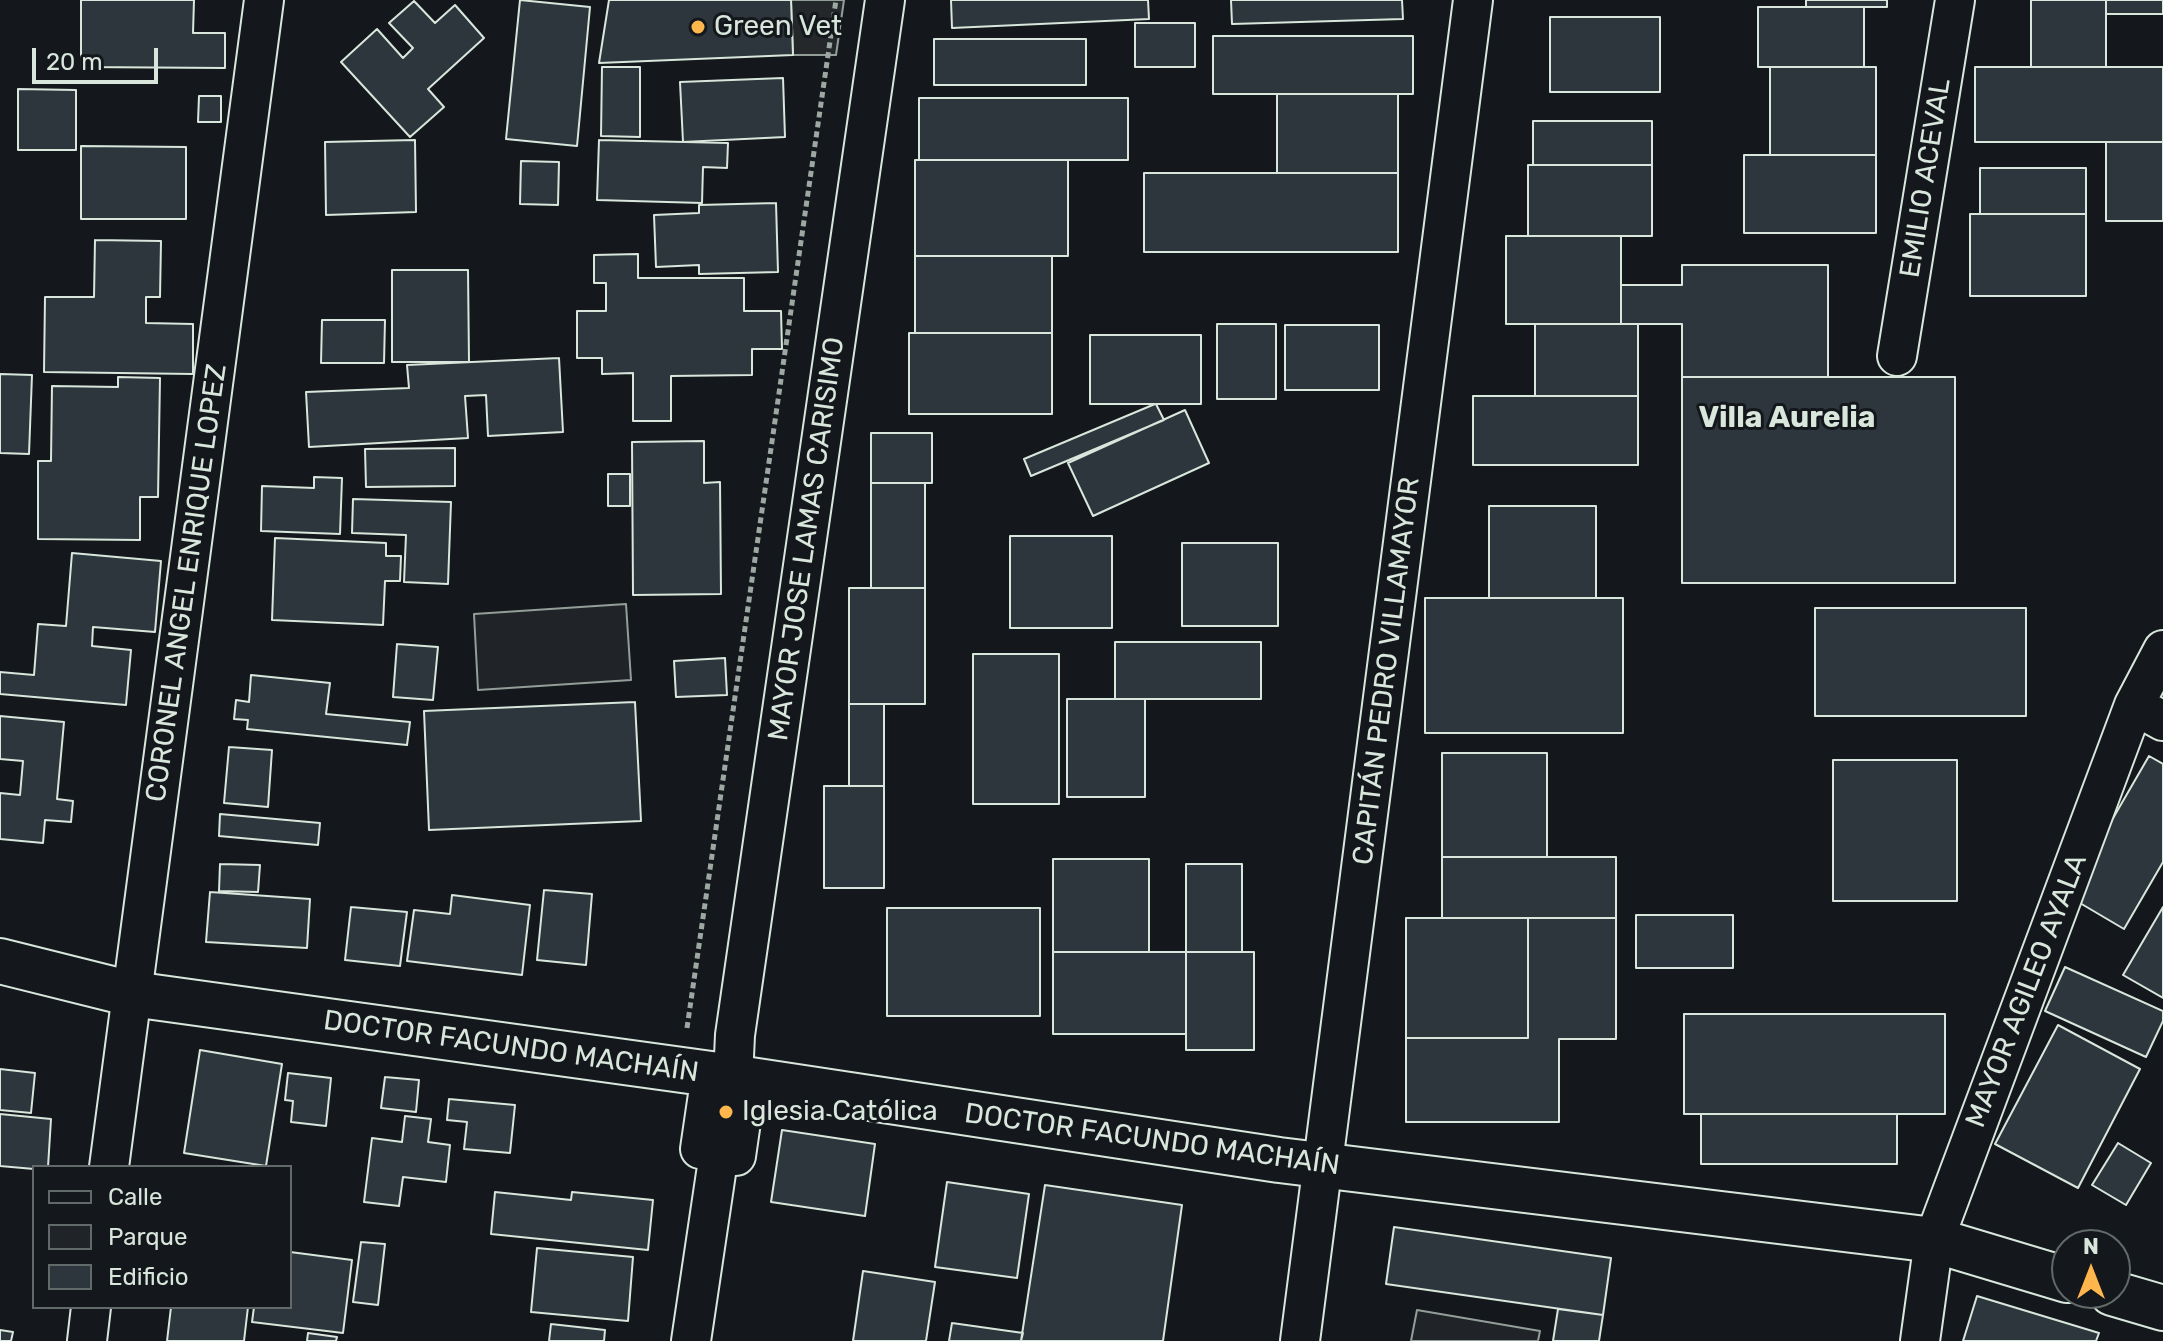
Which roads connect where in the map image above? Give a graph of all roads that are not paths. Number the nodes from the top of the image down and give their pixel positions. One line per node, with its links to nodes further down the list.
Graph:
1 (264, 0): 9 (street, CORONEL ANGEL ENRIQUE LOPEZ)
2 (885, 0): 10 (street, MAYOR JOSE LAMAS CARISIMO)
3 (1473, 0): 12 (street, CAPITÁN PEDRO VILLAMAYOR)
4 (1955, 0): 5 (street, EMILIO ACEVAL)
5 (1897, 356)
6 (2163, 650): 7 (street, MAYOR AGILEO AYALA)
7 (2149, 713): 13 (street, MAYOR AGILEO AYALA)
8 (0, 961): 9 (main road, DOCTOR FACUNDO MACHAÍN)
9 (132, 994): 10 (main road, DOCTOR FACUNDO MACHAÍN); 11 (street, CORONEL ANGEL ENRIQUE LOPEZ)
10 (730, 1077): 12 (main road, DOCTOR FACUNDO MACHAÍN); 19 (street, MAYOR JOSE LAMAS CARISIMO)
11 (109, 1165)
12 (1323, 1167): 13 (main road, DOCTOR FACUNDO MACHAÍN); 20 (street, CAPITÁN PEDRO VILLAMAYOR)
13 (1934, 1240): 14 (main road, DOCTOR FACUNDO MACHAÍN); 21 (street, MAYOR AGILEO AYALA)
14 (2051, 1275)
15 (2131, 1299): 16 (main road)
16 (2163, 1308)
17 (91, 1309): 18 (street)
18 (87, 1341)
19 (691, 1341)
20 (1300, 1341)
21 (1920, 1341)

